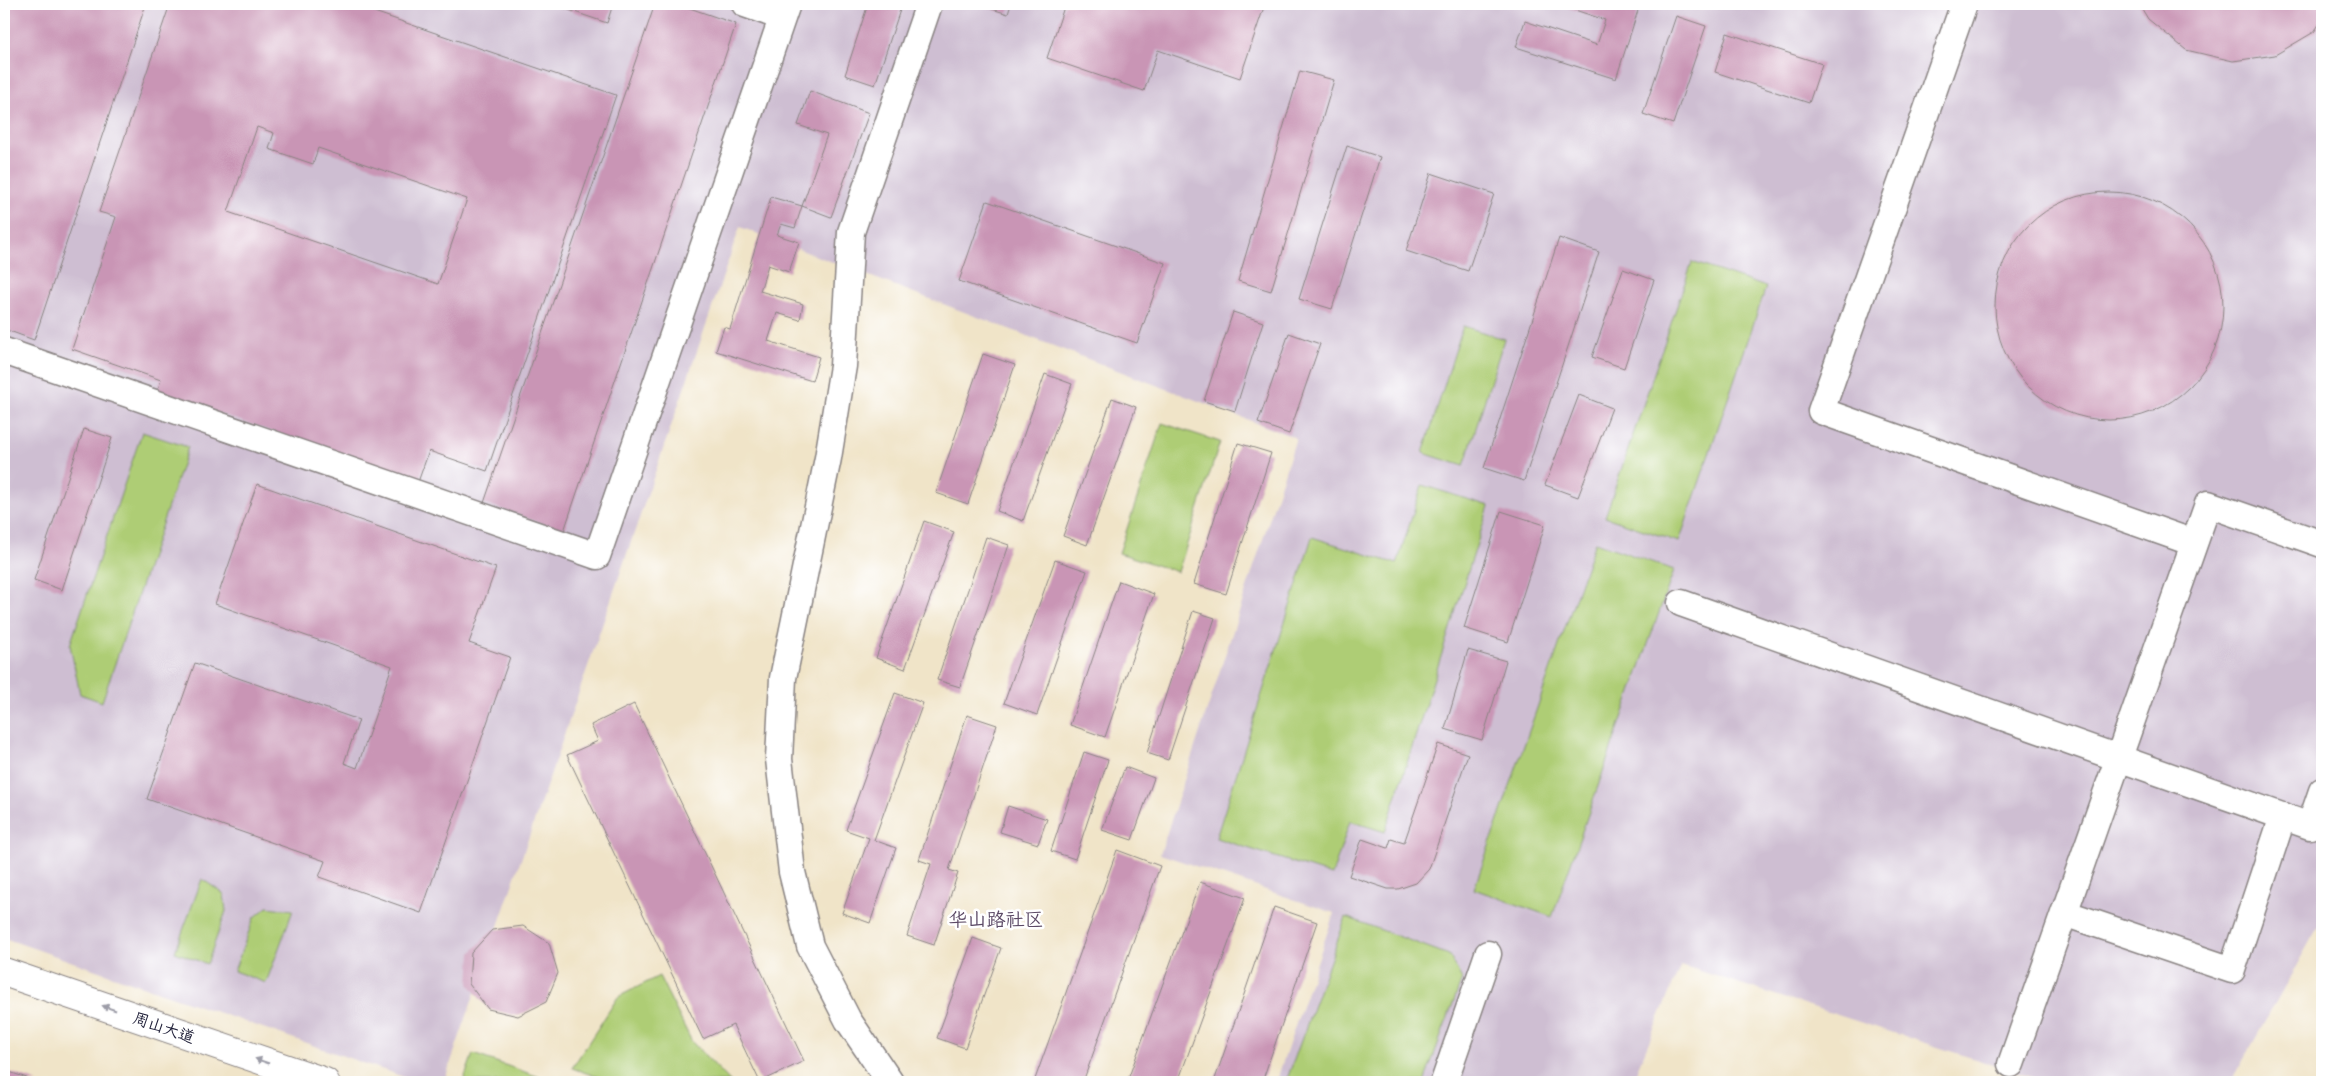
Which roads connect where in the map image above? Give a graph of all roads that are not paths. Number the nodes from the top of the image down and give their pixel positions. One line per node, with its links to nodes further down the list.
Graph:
1 (745, 4): 4 (street)
2 (929, 4): 19 (street)
3 (1964, 4): 6 (street)
4 (784, 10): 5 (street)
5 (4, 351)
6 (2194, 543): 7 (street); 9 (street)
7 (2322, 544)
8 (1680, 602): 9 (street)
9 (2119, 758): 11 (street); 12 (street)
10 (2322, 791): 11 (street)
11 (2283, 816): 12 (street)
12 (2064, 913): 16 (street)
13 (1488, 954): 20 (street)
14 (4, 972): 18 (main road, 周山大道, one-way to 14)
15 (4, 991): 17 (main road, 周山大道)
16 (2011, 1064)
17 (270, 1082)
18 (325, 1082)
19 (890, 1082)
20 (1444, 1082)

